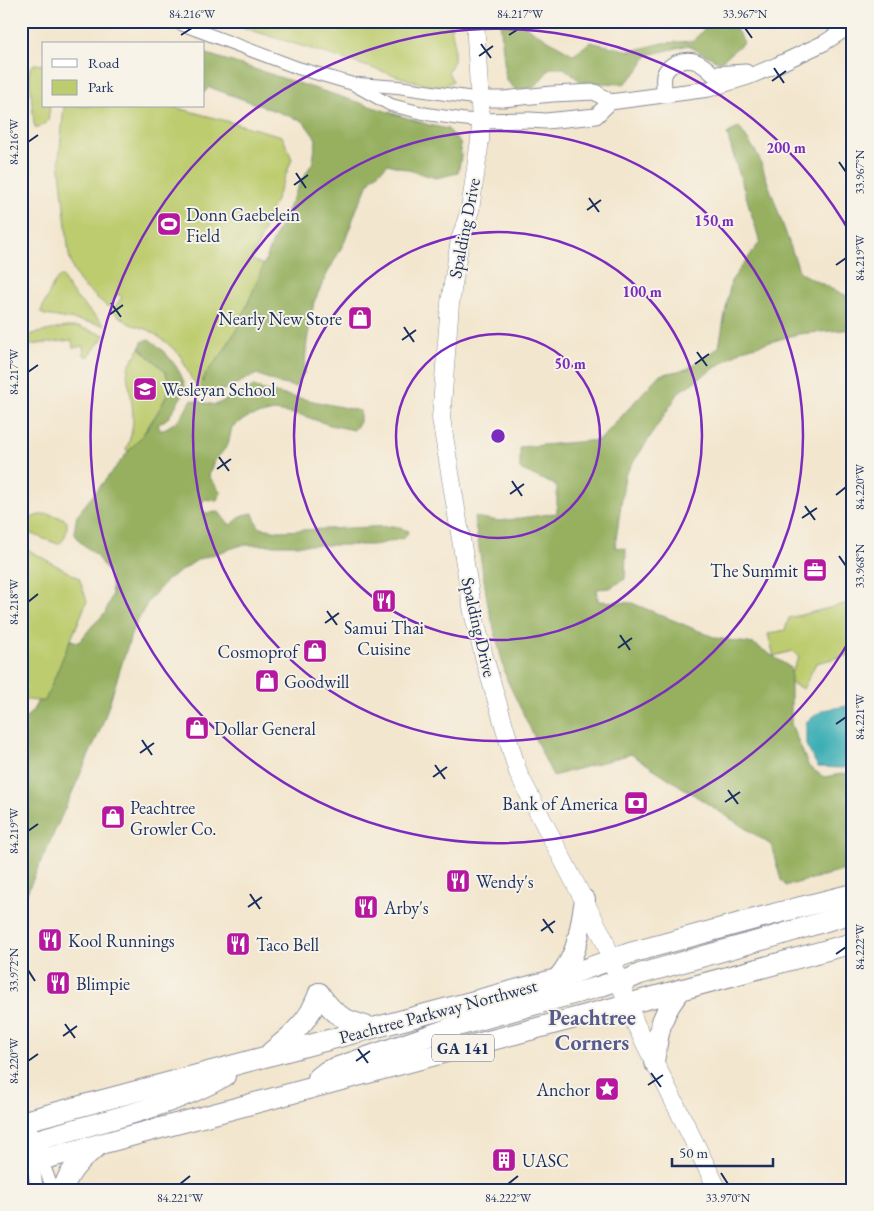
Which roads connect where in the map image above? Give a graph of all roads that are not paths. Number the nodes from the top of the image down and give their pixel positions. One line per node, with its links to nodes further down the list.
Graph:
1 (173, 21): 5 (street)
2 (474, 21): 7 (main road, Spalding Drive)
3 (853, 24): 4 (street)
4 (760, 72): 6 (street); 6 (street)
5 (353, 84): 7 (street); 9 (street)
6 (665, 95): 8 (street)
7 (480, 99): 8 (street); 9 (main road, Spalding Drive)
8 (612, 102): 9 (street)
9 (481, 121): 11 (main road, Spalding Drive)
10 (853, 894): 14 (highway, Peachtree Parkway Northwest / GA 141)
11 (585, 900): 14 (main road, Spalding Drive); 15 (highway)
12 (853, 913): 16 (highway)
13 (853, 943): 17 (highway, GA 141)
14 (612, 960): 15 (highway, Peachtree Parkway Northwest / GA 141); 16 (main road, Spalding Drive)
15 (557, 979): 19 (highway, Peachtree Parkway Northwest / GA 141)
16 (619, 981): 18 (main road, Spalding Drive); 22 (highway)
17 (682, 989): 18 (highway, GA 141); 21 (highway)
18 (628, 1004): 21 (main road, Spalding Drive); 22 (highway, GA 141)
19 (372, 1028): 20 (highway, Peachtree Parkway Northwest / GA 141); 20 (highway)
20 (258, 1058): 23 (highway, Peachtree Parkway Northwest / GA 141)
21 (654, 1062): 29 (main road, Spalding Drive)
22 (298, 1092): 24 (highway, GA 141)
23 (28, 1135): 25 (street)
24 (101, 1144): 25 (highway, GA 141); 28 (highway)
25 (32, 1162): 26 (street); 27 (street)
26 (37, 1190)
27 (53, 1190)
28 (63, 1190)
29 (718, 1190)

